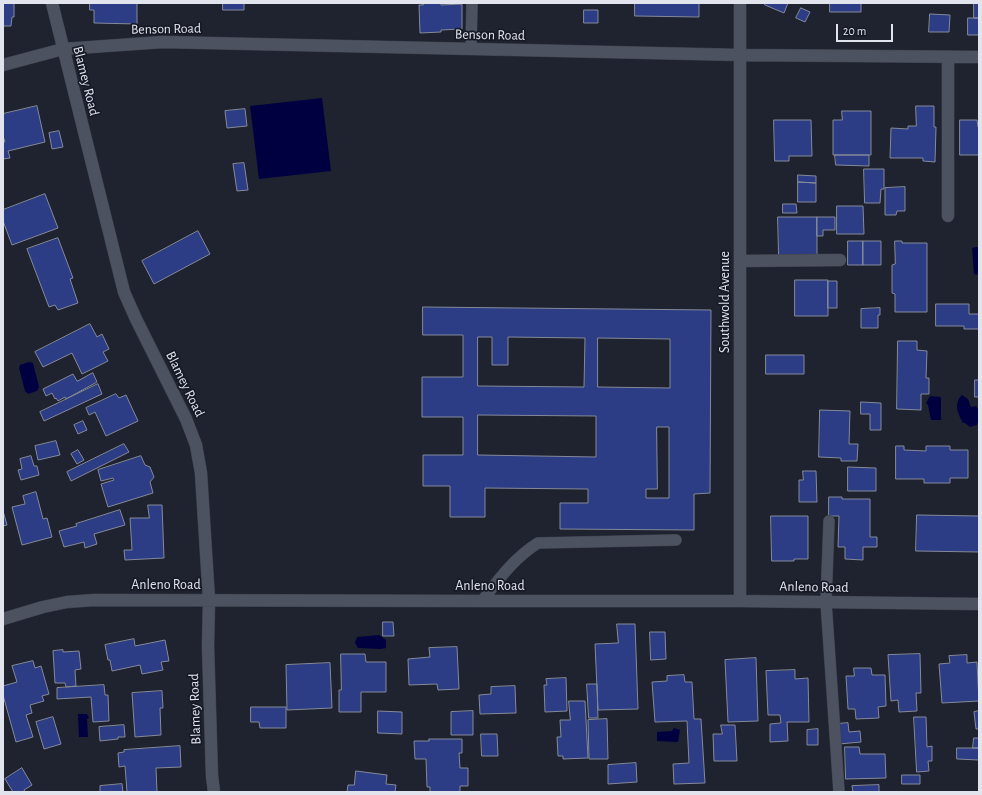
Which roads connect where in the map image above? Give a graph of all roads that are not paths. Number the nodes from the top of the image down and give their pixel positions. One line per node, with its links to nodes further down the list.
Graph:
1 (52, 3): 4 (street, Blamey Road)
2 (472, 3): 5 (lane)
3 (740, 3): 6 (street, Southwold Avenue)
4 (63, 49): 5 (street, Benson Road); 9 (street, Benson Road); 15 (street, Blamey Road)
5 (471, 49): 6 (street, Benson Road)
6 (740, 55): 7 (street, Benson Road); 12 (street, Southwold Avenue)
7 (948, 57): 8 (street, Benson Road); 10 (street)
8 (979, 58)
9 (3, 65)
10 (948, 216)
11 (840, 260): 12 (street)
12 (740, 261): 16 (street, Southwold Avenue)
13 (829, 521): 18 (lane)
14 (676, 540): 17 (lane)
15 (209, 600): 17 (street, Anleno Road); 20 (street, Anleno Road); 21 (street, Blamey Road)
16 (740, 601): 17 (street, Anleno Road); 18 (street, Anleno Road)
17 (482, 602)
18 (826, 602): 19 (street, Anleno Road); 22 (lane)
19 (979, 604)
20 (3, 619)
21 (214, 792)
22 (839, 792)

